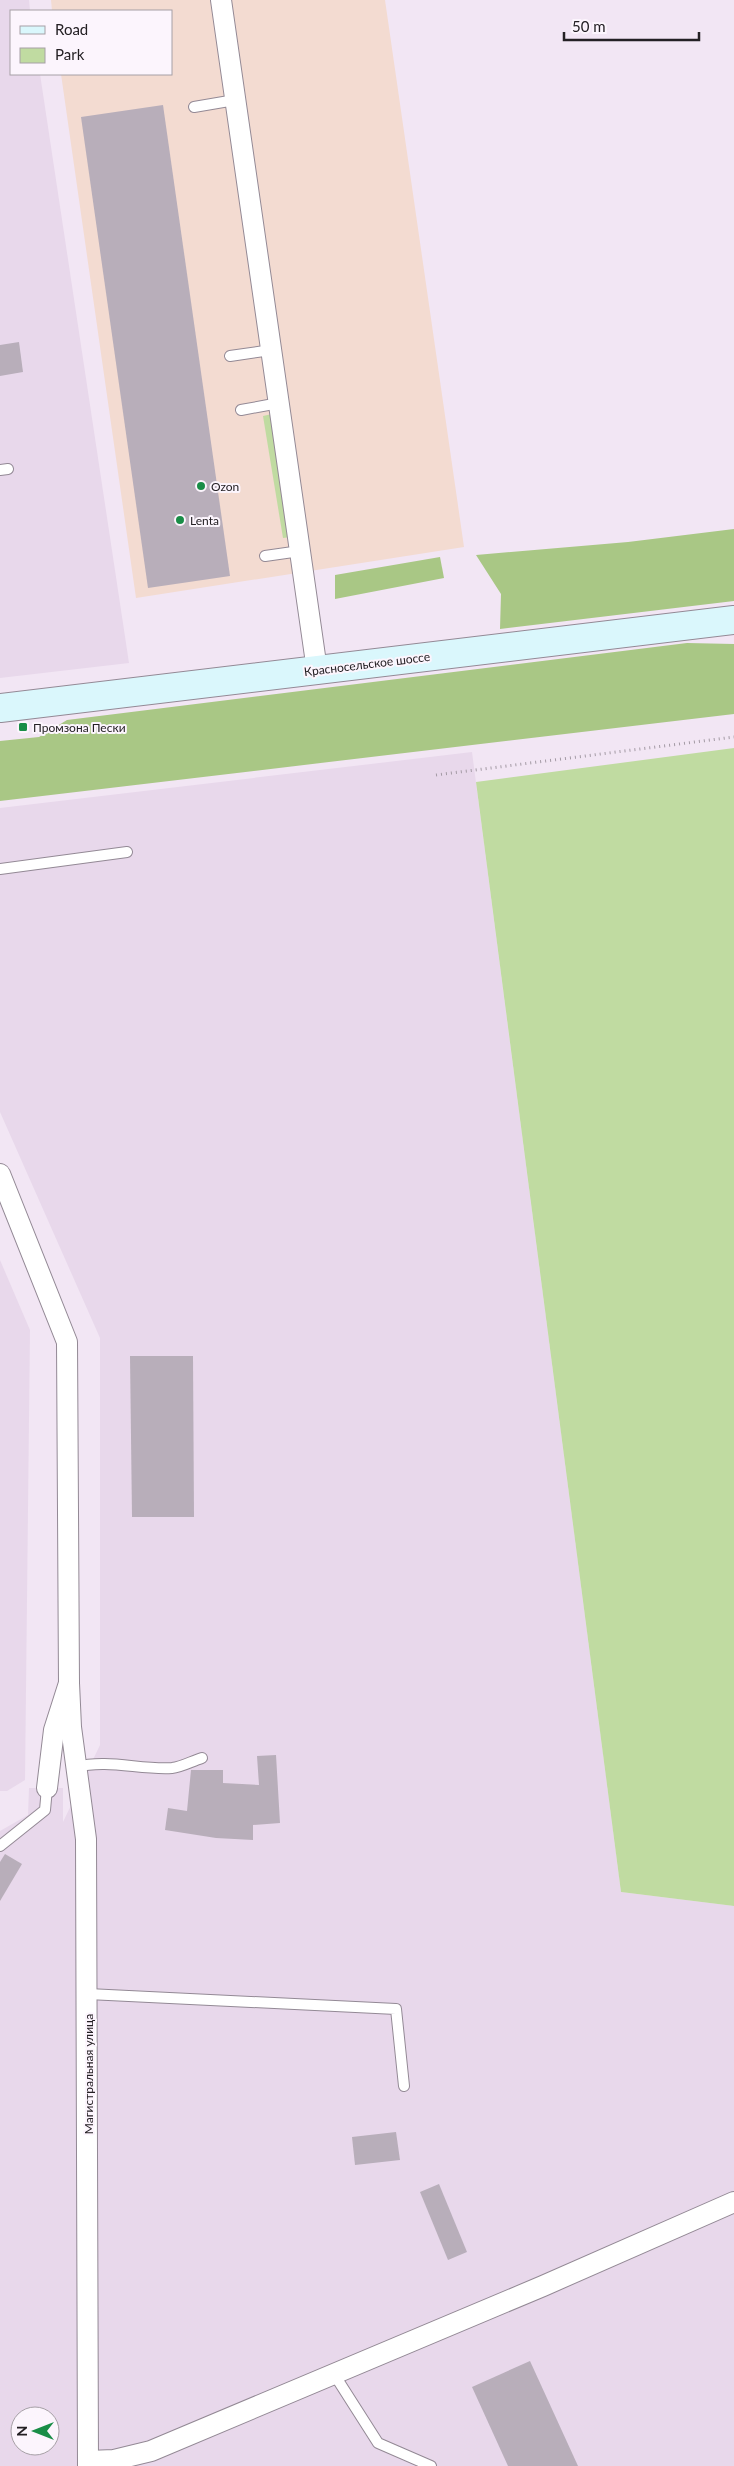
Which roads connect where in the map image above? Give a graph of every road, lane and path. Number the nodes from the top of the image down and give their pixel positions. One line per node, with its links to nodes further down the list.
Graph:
1 (221, 0): 2 (street)
2 (235, 100): 3 (lane); 4 (street)
3 (194, 107)
4 (271, 350): 5 (lane); 6 (street)
5 (230, 356)
6 (279, 403): 7 (lane); 8 (street)
7 (242, 410)
8 (300, 551): 9 (lane); 11 (street)
9 (264, 556)
10 (734, 620): 11 (main road, Красносельское шоссе)
11 (317, 670): 12 (main road, Красносельское шоссе)
12 (0, 708)
13 (734, 737): 14 (path)
14 (436, 775)
15 (127, 852): 16 (lane)
16 (0, 869)
17 (0, 1174): 18 (street)
18 (69, 1683): 20 (street, Магистральная улица); 21 (street)
19 (202, 1758): 20 (lane)
20 (76, 1767): 23 (street, Магистральная улица)
21 (47, 1788): 22 (lane)
22 (0, 1846)
23 (88, 1994): 24 (lane); 27 (street, Магистральная улица)
24 (404, 2086)
25 (734, 2202): 26 (street)
26 (334, 2374): 27 (street); 28 (lane)
27 (88, 2463)
28 (431, 2466)

